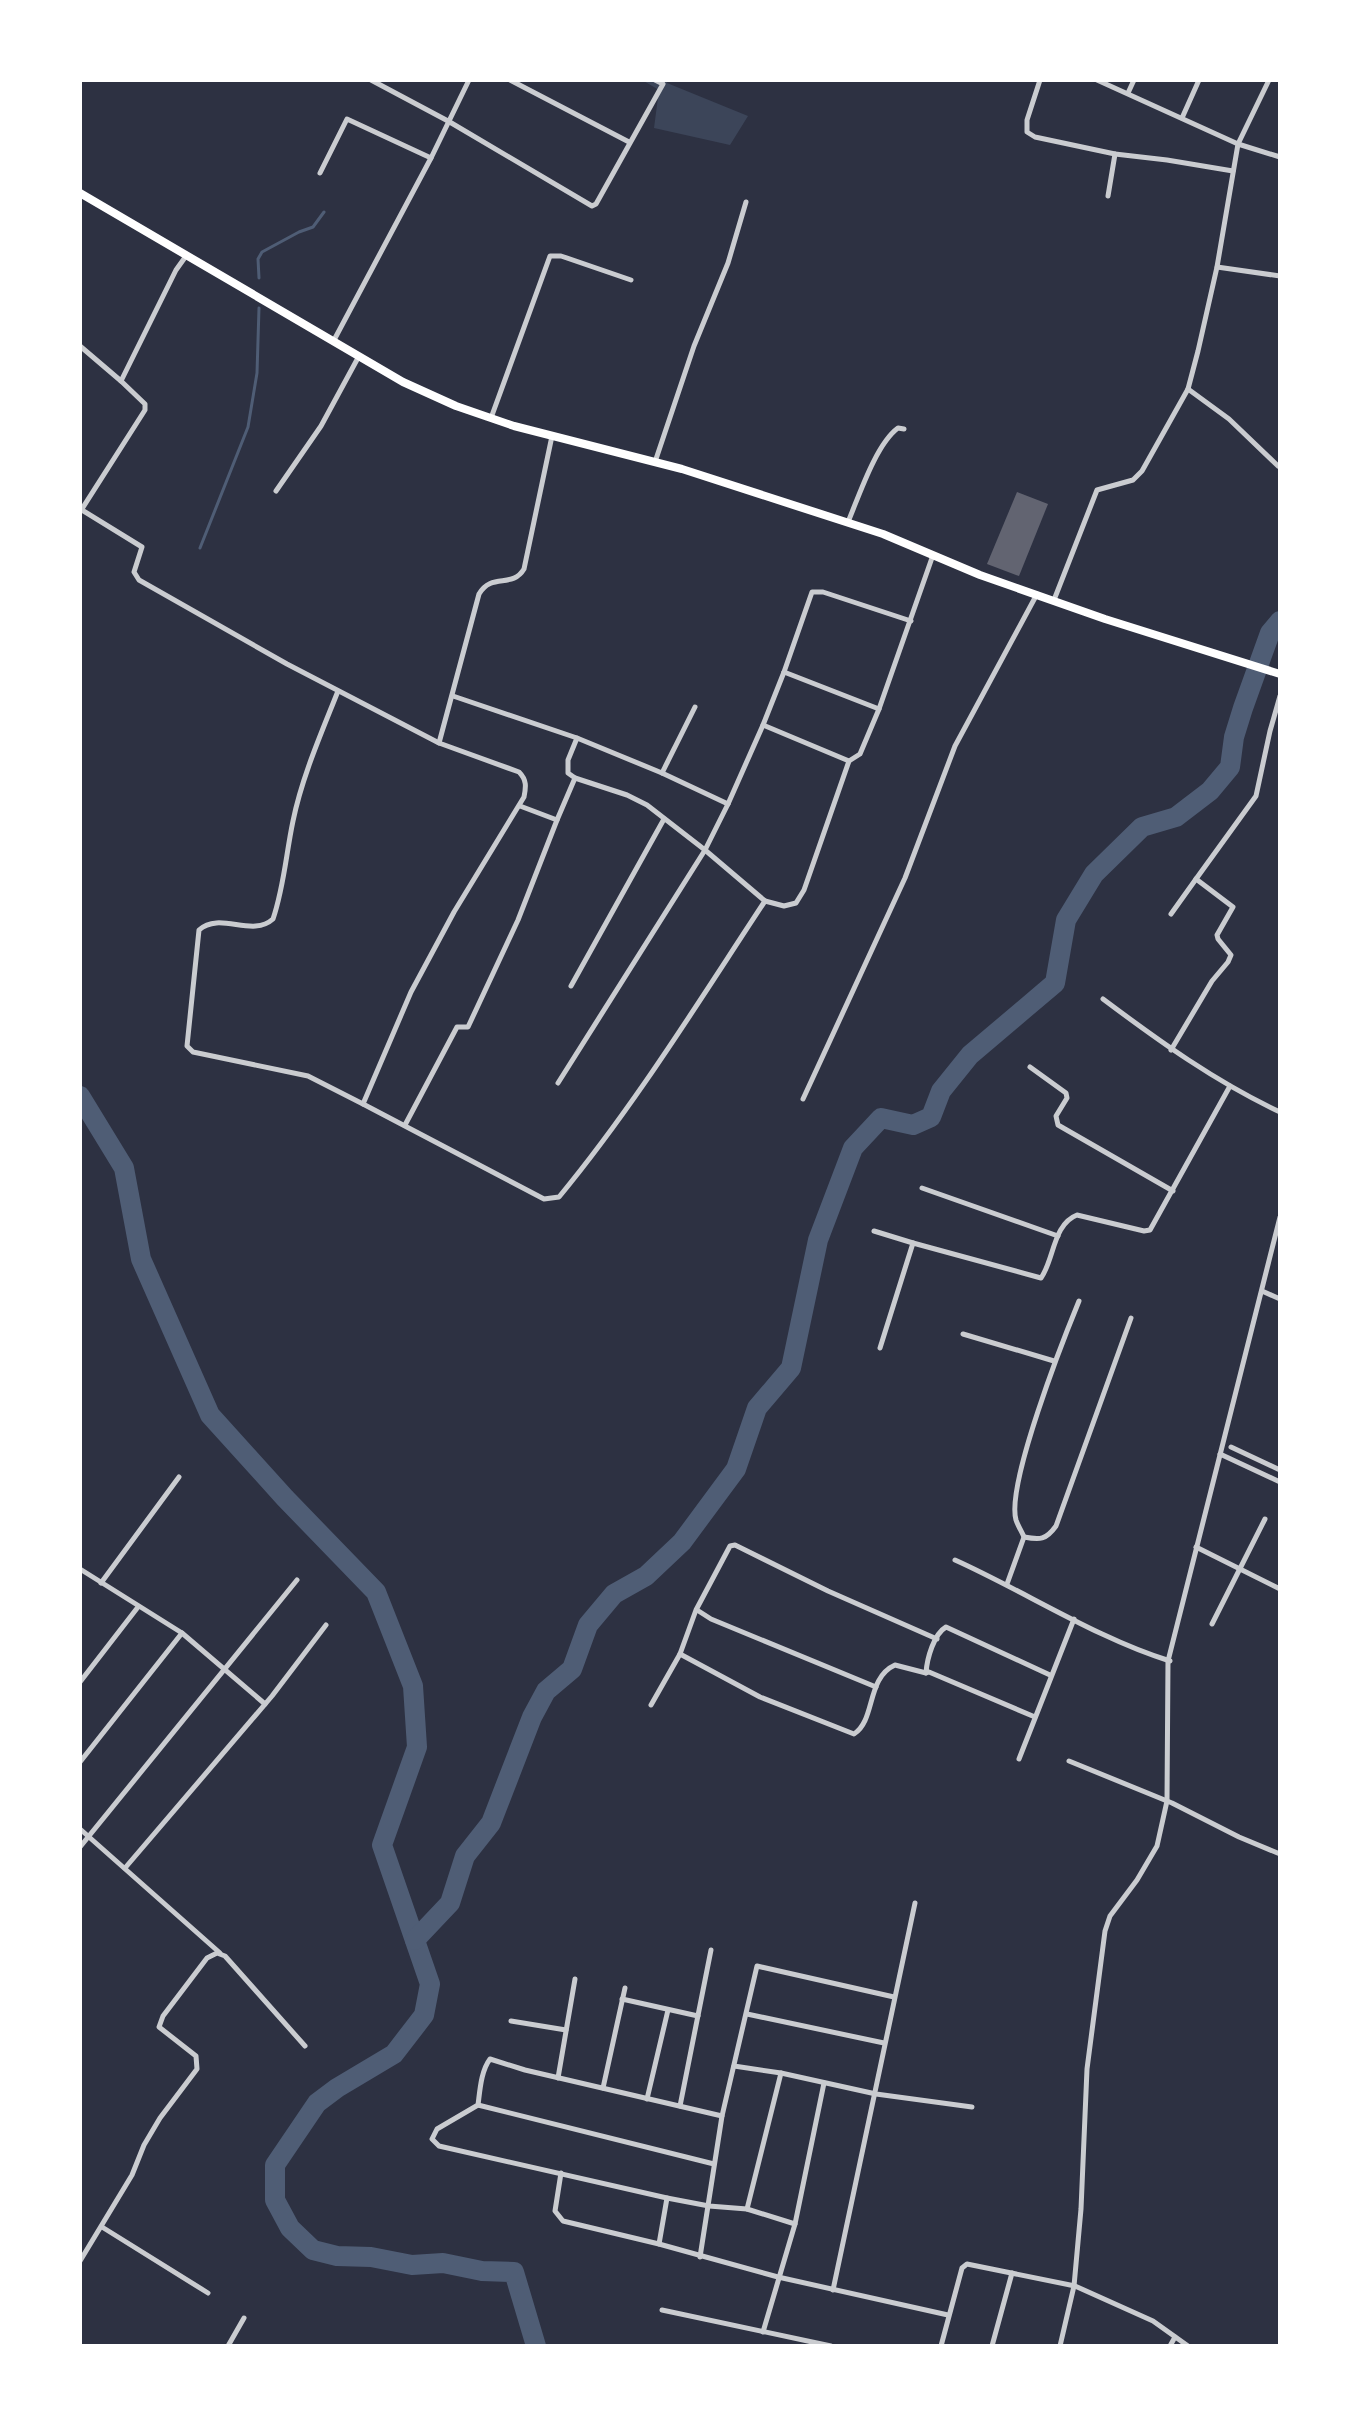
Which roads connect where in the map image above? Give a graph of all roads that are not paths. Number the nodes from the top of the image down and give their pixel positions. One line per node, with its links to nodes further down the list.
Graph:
1 (371, 80): 13 (street)
2 (469, 80): 13 (street)
3 (510, 80): 14 (street)
4 (655, 80): 10 (street)
5 (1040, 80): 16 (street)
6 (1097, 80): 11 (street)
7 (1134, 80): 11 (street)
8 (1199, 80): 12 (street)
9 (1269, 80): 15 (street)
10 (664, 82): 14 (street)
11 (1128, 93): 12 (street)
12 (1182, 118): 15 (street)
13 (448, 121): 14 (street); 18 (street)
14 (629, 142)
15 (1238, 144): 17 (street); 19 (street)
16 (1115, 154): 19 (street); 22 (street)
17 (1280, 157)
18 (431, 158): 20 (street); 28 (street)
19 (1234, 172): 25 (street)
20 (320, 173)
21 (80, 193): 24 (main road)
22 (1108, 196)
23 (746, 202): 36 (street)
24 (186, 256): 28 (main road); 31 (street)
25 (1217, 267): 26 (street); 32 (street)
26 (1280, 276)
27 (631, 280): 33 (street)
28 (333, 342): 30 (main road)
29 (80, 346): 31 (street)
30 (359, 356): 33 (main road); 38 (street)
31 (121, 381): 39 (street)
32 (1188, 389): 37 (street); 43 (street)
33 (491, 418): 35 (main road)
34 (904, 429): 40 (street)
35 (552, 436): 36 (main road); 48 (street)
36 (655, 462): 40 (main road)
37 (1278, 466)
38 (276, 491)
39 (81, 512): 47 (street)
40 (848, 523): 41 (main road)
41 (933, 554): 42 (main road); 44 (street)
42 (1037, 594): 43 (main road); 72 (street)
43 (1054, 600): 46 (main road)
44 (911, 621): 45 (street); 51 (street)
45 (784, 672): 51 (street); 52 (street)
46 (1280, 673)
47 (338, 691): 54 (street); 73 (street)
48 (453, 696): 53 (street); 54 (street)
49 (1280, 696): 63 (street)
50 (695, 707): 56 (street)
51 (879, 709): 55 (street)
52 (763, 725): 55 (street); 58 (street)
53 (577, 738): 56 (street); 57 (street)
54 (439, 743): 59 (street)
55 (849, 761): 64 (street)
56 (662, 773): 58 (street)
57 (575, 778): 60 (street); 61 (street)
58 (728, 804): 62 (street)
59 (520, 806): 61 (street); 73 (street)
60 (664, 819): 62 (street); 66 (street)
61 (557, 820): 75 (street)
62 (705, 850): 64 (street); 70 (street)
63 (1196, 879): 65 (street); 68 (street)
64 (765, 901): 75 (street)
65 (1171, 914)
66 (571, 986)
67 (1103, 999): 68 (street)
68 (1171, 1050): 71 (street)
69 (1030, 1067): 77 (street)
70 (558, 1083)
71 (1230, 1086): 74 (street); 77 (street)
72 (803, 1099)
73 (363, 1104): 75 (street)
74 (1280, 1112)
75 (405, 1125)
76 (922, 1188): 80 (street)
77 (1173, 1191): 80 (street)
78 (1280, 1217): 81 (street)
79 (874, 1231): 82 (street)
80 (1058, 1236): 82 (street)
81 (1278, 1237): 83 (street)
82 (913, 1243): 88 (street)
83 (1262, 1291): 84 (street); 91 (street)
84 (1280, 1299)
85 (1079, 1301): 89 (street)
86 (1131, 1318): 96 (street)
87 (963, 1334): 89 (street)
88 (880, 1348)
89 (1054, 1361): 96 (street)
90 (1231, 1447): 92 (street)
91 (1220, 1454): 94 (street); 97 (street)
92 (1280, 1470)
93 (179, 1477): 102 (street)
94 (1280, 1482)
95 (1265, 1519): 100 (street)
96 (1024, 1537): 103 (street)
97 (1196, 1547): 100 (street); 113 (street)
98 (955, 1560): 103 (street)
99 (80, 1569): 102 (street)
100 (1240, 1569): 104 (street); 108 (street)
101 (297, 1580): 114 (street)
102 (101, 1583): 105 (street)
103 (1007, 1584): 107 (street)
104 (1280, 1589)
105 (138, 1607): 110 (street); 117 (street)
106 (696, 1610): 111 (street); 112 (street); 118 (street)
107 (1074, 1619): 113 (street); 116 (street)
108 (1212, 1624)
109 (326, 1625): 119 (street)
110 (182, 1633): 114 (street); 124 (street)
111 (937, 1639): 115 (street); 116 (street)
112 (680, 1654): 118 (street); 120 (street)
113 (1169, 1661): 125 (street)
114 (224, 1669): 119 (street); 127 (street)
115 (926, 1673): 118 (street); 121 (street)
116 (1050, 1675): 121 (street)
117 (80, 1682)
118 (876, 1687)
119 (265, 1704): 130 (street)
120 (651, 1705)
121 (1035, 1717): 122 (street)
122 (1019, 1759)
123 (1069, 1761): 125 (street)
124 (80, 1762)
125 (1167, 1801): 129 (street); 168 (street)
126 (80, 1829): 127 (street)
127 (89, 1837): 128 (street); 130 (street)
128 (80, 1847)
129 (1280, 1853)
130 (125, 1868): 133 (street)
131 (915, 1903): 136 (street)
132 (711, 1950): 140 (street)
133 (221, 1953): 144 (street); 162 (street)
134 (575, 1979): 142 (street)
135 (625, 1988): 137 (street)
136 (894, 1997): 139 (street); 143 (street)
137 (622, 1999): 138 (street); 149 (street)
138 (668, 2010): 140 (street); 151 (street)
139 (747, 2014): 143 (street); 145 (street)
140 (698, 2016): 153 (street)
141 (511, 2021): 142 (street)
142 (566, 2030): 147 (street)
143 (884, 2043): 150 (street)
144 (305, 2046)
145 (734, 2066): 146 (street); 155 (street)
146 (781, 2073): 148 (street); 160 (street)
147 (558, 2078): 149 (street); 152 (street)
148 (824, 2083): 150 (street); 161 (street)
149 (603, 2088): 151 (street)
150 (876, 2094): 154 (street); 169 (street)
151 (647, 2099): 153 (street)
152 (478, 2105): 156 (street); 157 (street)
153 (680, 2106): 155 (street)
154 (972, 2107)
155 (722, 2116): 156 (street)
156 (714, 2164): 159 (street)
157 (561, 2173): 158 (street); 163 (street)
158 (667, 2198): 159 (street); 163 (street)
159 (709, 2206): 160 (street); 164 (street)
160 (747, 2209): 161 (street)
161 (795, 2224): 167 (street)
162 (102, 2227): 165 (street); 170 (street)
163 (659, 2244): 164 (street)
164 (700, 2257): 167 (street)
165 (80, 2261)
166 (1012, 2273): 168 (street); 172 (street); 179 (street)
167 (778, 2277): 169 (street); 174 (street)
168 (1074, 2286): 175 (street); 180 (street)
169 (833, 2290): 172 (street)
170 (208, 2293)
171 (662, 2310): 174 (street)
172 (948, 2315): 178 (street)
173 (244, 2318): 176 (street)
174 (763, 2332): 177 (street)
175 (1175, 2337): 181 (street); 182 (street)
176 (228, 2346)
177 (831, 2346)
178 (941, 2346)
179 (992, 2346)
180 (1060, 2346)
181 (1170, 2346)
182 (1188, 2346)

